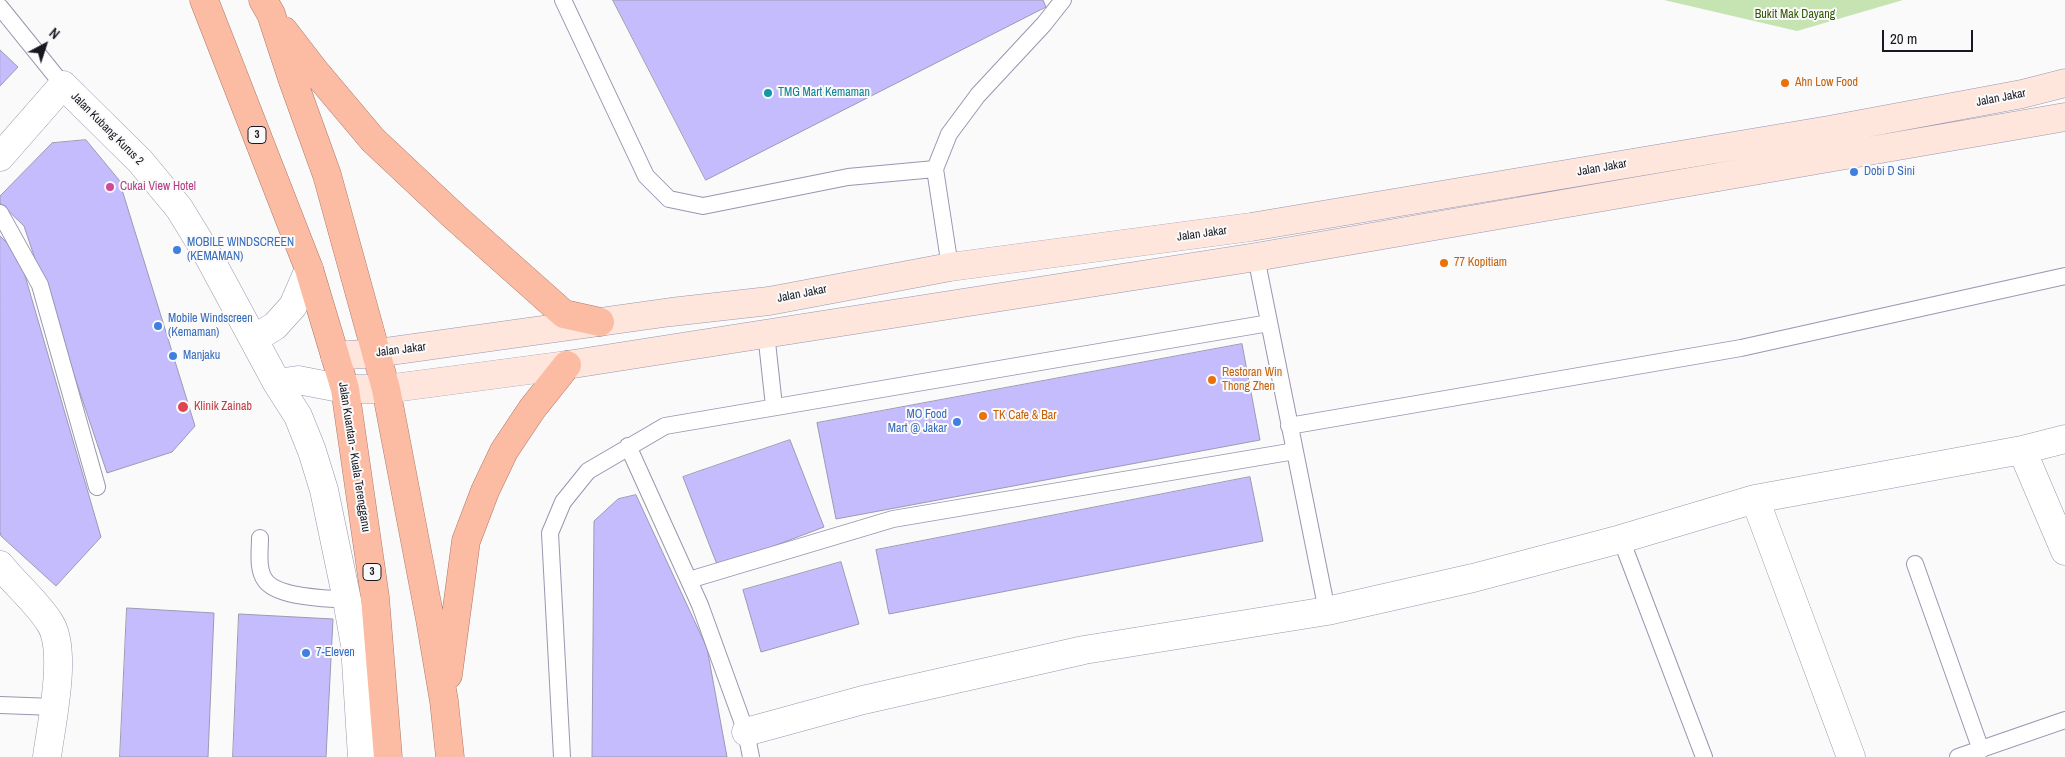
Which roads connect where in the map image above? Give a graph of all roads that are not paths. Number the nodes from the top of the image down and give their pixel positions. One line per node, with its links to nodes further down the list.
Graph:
1 (204, 0): 15 (highway, Jalan Kuantan - Kuala Terengganu / 3)
2 (563, 0): 10 (lane)
3 (1064, 0): 10 (lane)
4 (0, 7): 7 (lane)
5 (267, 7): 17 (highway); 21 (highway)
6 (2065, 84): 12 (main road, Jalan Jakar)
7 (63, 85): 9 (street, Jalan Kubang Kurus 2); 20 (street, Jalan Kubang Kurus 2)
8 (2065, 117): 13 (main road)
9 (0, 157)
10 (935, 170): 14 (lane)
11 (0, 213): 33 (lane)
12 (1251, 227): 13 (street); 14 (main road, Jalan Jakar)
13 (1256, 257): 18 (lane); 19 (main road)
14 (950, 267): 17 (main road, Jalan Jakar)
15 (308, 270): 20 (street); 22 (highway, Jalan Kuantan - Kuala Terengganu / 3)
16 (2065, 276): 28 (lane)
17 (600, 322): 21 (main road, Jalan Jakar)
18 (1269, 323): 27 (lane); 28 (lane)
19 (766, 333): 23 (main road); 27 (lane)
20 (254, 339): 24 (street, Jalan Kubang Kurus 2)
21 (377, 353): 22 (main road, Jalan Jakar); 26 (highway)
22 (335, 356): 25 (highway, Jalan Kuantan - Kuala Terengganu / 3)
23 (567, 365): 26 (main road); 44 (highway)
24 (277, 383): 25 (street); 42 (street, Jalan Kubang Kurus 2)
25 (345, 389): 26 (main road); 41 (highway, Jalan Kuantan - Kuala Terengganu / 3)
26 (386, 389): 44 (highway)
27 (774, 406): 30 (lane)
28 (1289, 426): 32 (lane)
29 (2065, 439): 31 (street)
30 (628, 446): 40 (lane); 54 (lane)
31 (2022, 450): 34 (street); 37 (street)
32 (1295, 451): 40 (lane); 43 (lane)
33 (97, 487)
34 (1755, 499): 36 (street); 56 (street)
35 (260, 538): 42 (lane)
36 (1621, 539): 43 (street); 55 (lane)
37 (2065, 552)
38 (1915, 564): 49 (lane)
39 (1, 567): 46 (street)
40 (689, 580): 48 (lane)
41 (375, 597): 42 (street); 52 (highway, Jalan Kuantan - Kuala Terengganu / 3)
42 (347, 600): 51 (street, Jalan Kubang Kurus 2)
43 (1327, 611): 48 (street)
44 (444, 702): 53 (highway)
45 (0, 705): 46 (lane)
46 (54, 707): 50 (street)
47 (2065, 720): 49 (lane)
48 (749, 745)
49 (1981, 750): 57 (lane)
50 (47, 757)
51 (362, 757)
52 (388, 757)
53 (450, 757)
54 (562, 757)
55 (1704, 757)
56 (1851, 757)
57 (1958, 757)

